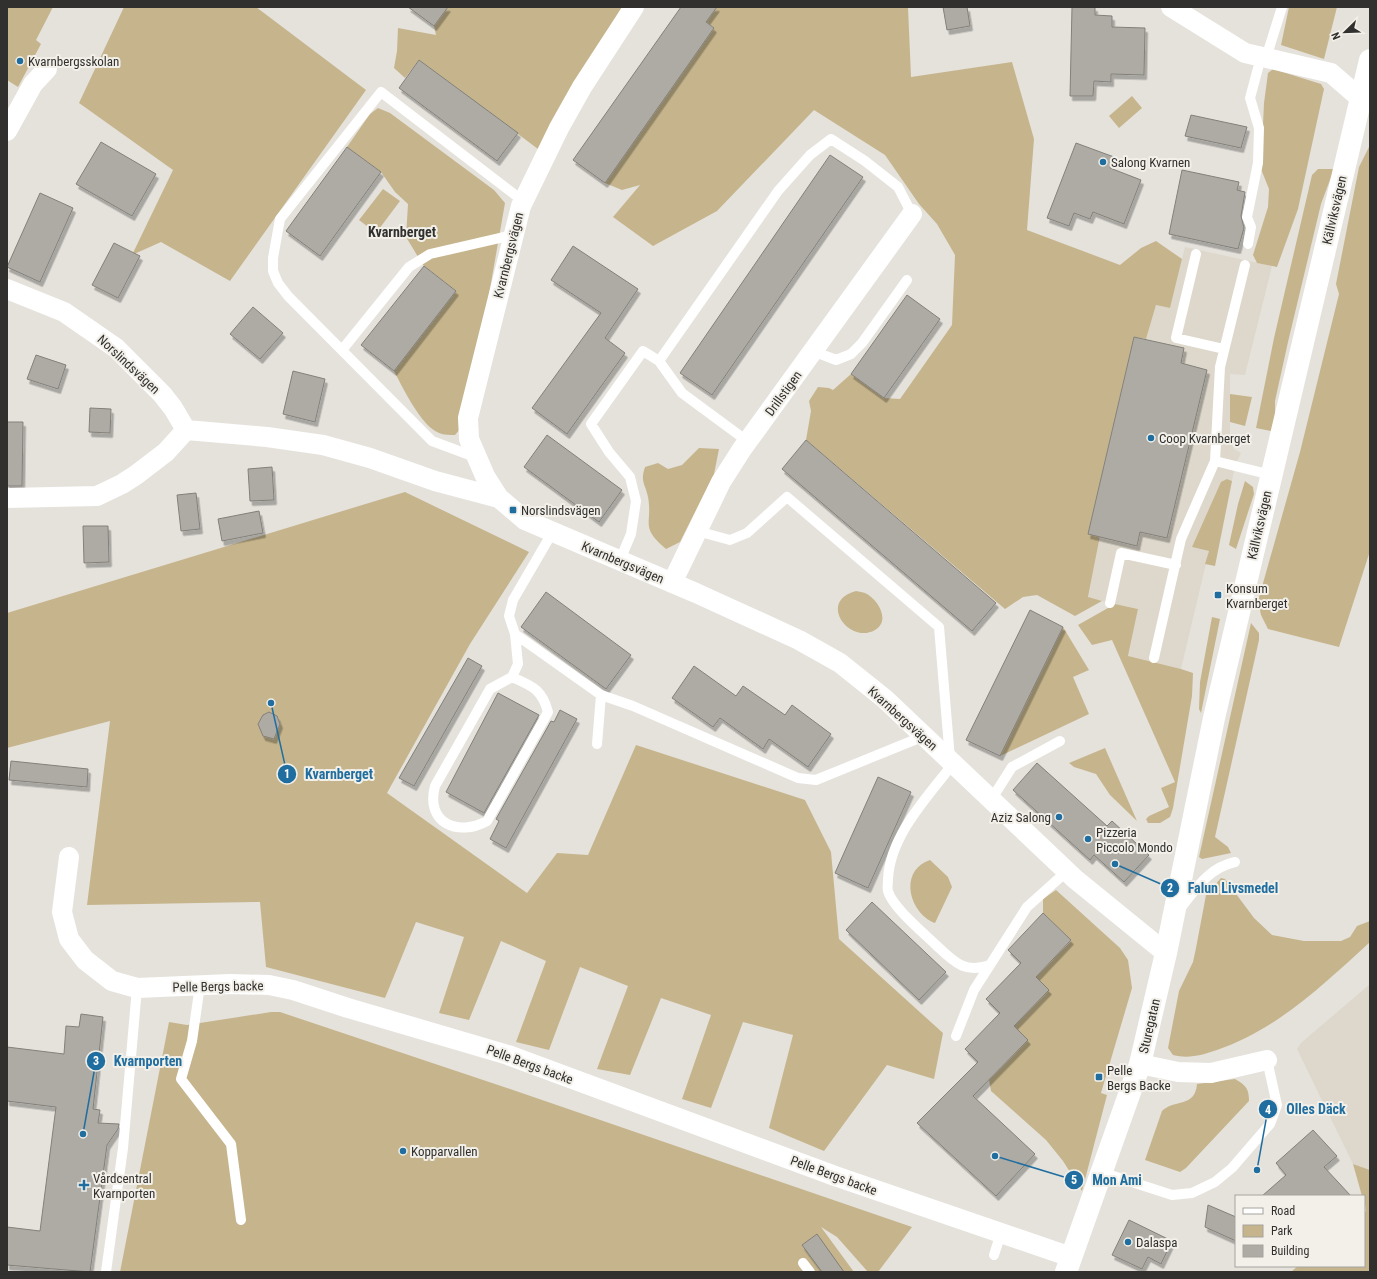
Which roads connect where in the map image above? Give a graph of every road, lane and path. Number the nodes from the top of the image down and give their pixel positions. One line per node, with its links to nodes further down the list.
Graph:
1 (634, 7): 9 (street, Kvarnbergsvägen)
2 (1171, 7): 4 (street)
3 (1282, 7): 4 (lane)
4 (1263, 57): 7 (street); 12 (lane)
5 (1370, 60): 7 (street, Källviksvägen)
6 (48, 69): 8 (street)
7 (1365, 100): 25 (street, Källviksvägen)
8 (7, 131)
9 (523, 201): 11 (street, Kvarnbergsvägen); 18 (lane)
10 (912, 214): 19 (street, Drillstigen); 20 (lane)
11 (513, 235): 18 (lane); 23 (street, Kvarnbergsvägen)
12 (1248, 244)
13 (1196, 254): 17 (lane)
14 (1245, 265): 17 (lane)
15 (906, 280): 19 (lane)
16 (7, 289): 21 (street, Norslindsvägen)
17 (1224, 349): 24 (lane)
18 (342, 350): 23 (lane)
19 (813, 351): 22 (street, Drillstigen)
20 (659, 361): 22 (lane); 30 (lane)
21 (186, 430): 26 (street); 27 (street)
22 (747, 441): 28 (street, Drillstigen)
23 (475, 457): 27 (street, Kvarnbergsvägen)
24 (1215, 461): 25 (lane); 31 (lane)
25 (1271, 475): 46 (street, Källviksvägen)
26 (7, 498)
27 (499, 498): 29 (street, Kvarnbergsvägen)
28 (697, 531): 32 (street, Drillstigen); 41 (lane)
29 (552, 532): 30 (street, Kvarnbergsvägen); 34 (lane)
30 (620, 560): 32 (street, Kvarnbergsvägen)
31 (1176, 565): 33 (lane); 35 (lane)
32 (672, 583): 38 (street, Kvarnbergsvägen)
33 (1110, 603)
34 (515, 634): 36 (lane); 37 (lane)
35 (1154, 658)
36 (512, 677): 36 (lane)
37 (600, 695): 38 (lane); 40 (lane)
38 (924, 736): 41 (street, Kvarnbergsvägen)
39 (1060, 741): 42 (lane)
40 (597, 744)
41 (952, 762): 42 (street, Kvarnbergsvägen); 48 (lane)
42 (991, 800): 45 (street, Kvarnbergsvägen)
43 (70, 857): 50 (street, Pelle Bergs backe)
44 (1236, 862): 46 (lane)
45 (1066, 872): 47 (street, Kvarnbergsvägen); 48 (lane)
46 (1172, 919): 47 (street, Källviksvägen)
47 (1166, 952): 53 (street, Sturegatan)
48 (990, 965): 51 (lane)
49 (200, 985): 50 (street, Pelle Bergs backe); 55 (lane); 56 (street, Pelle Bergs backe)
50 (137, 988): 60 (lane)
51 (956, 1036)
52 (1267, 1060): 53 (street); 54 (lane)
53 (1140, 1064): 54 (street, Sturegatan)
54 (1102, 1172): 59 (street)
55 (241, 1220)
56 (1001, 1233): 57 (lane); 59 (street, Pelle Bergs backe)
57 (994, 1255)
58 (803, 1263): 61 (lane)
59 (1069, 1264)
60 (106, 1272)
61 (810, 1272)

